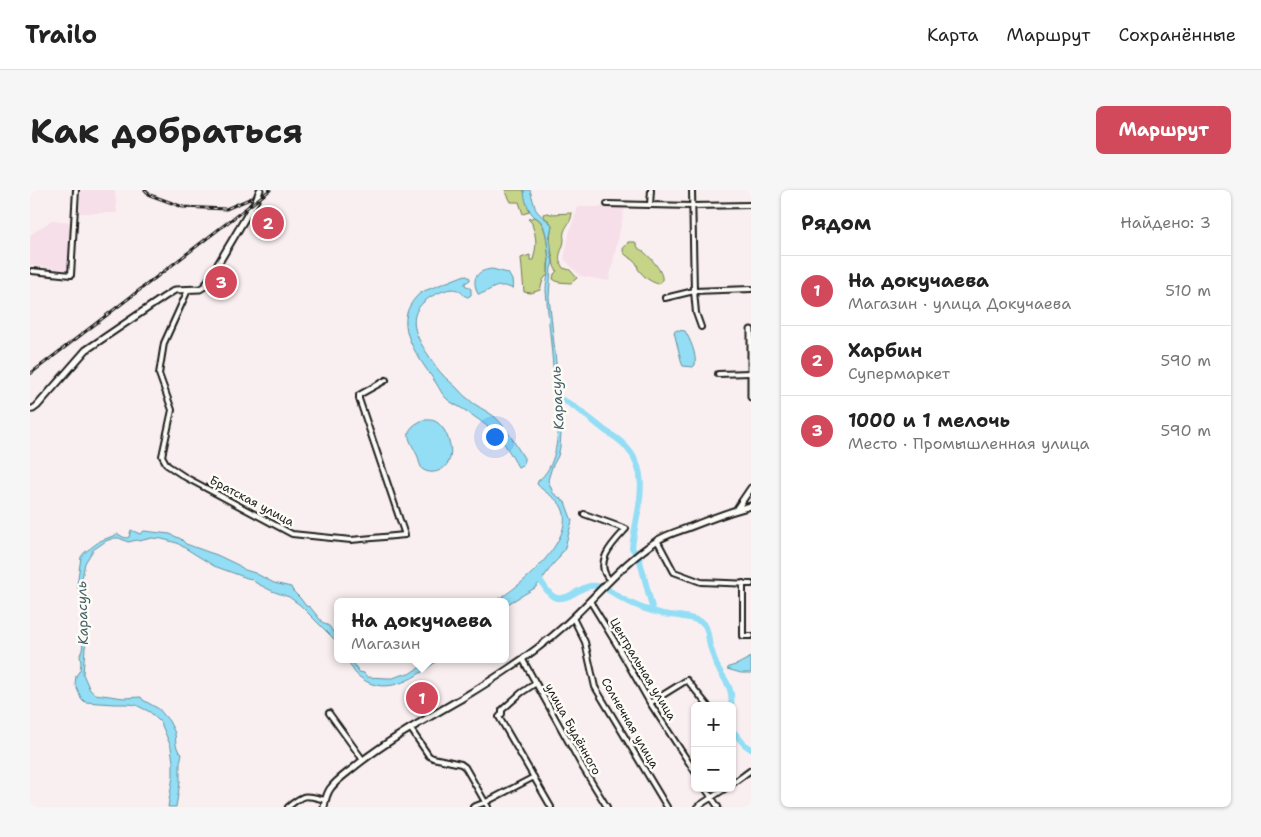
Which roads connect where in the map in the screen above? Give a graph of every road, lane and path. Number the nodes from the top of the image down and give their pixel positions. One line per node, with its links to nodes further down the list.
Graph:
1 (76, 190): 9 (street)
2 (260, 190): 11 (main road)
3 (651, 190): 6 (street)
4 (692, 190): 8 (street)
5 (607, 204): 6 (street)
6 (650, 205): 8 (street)
7 (751, 205): 8 (street)
8 (692, 206): 12 (street)
9 (32, 271)
10 (751, 289): 12 (street)
11 (188, 290): 18 (street, Братская улица); 20 (main road)
12 (694, 291): 13 (street); 14 (street)
13 (665, 298)
14 (701, 327)
15 (751, 330): 16 (main road)
16 (751, 373): 17 (street); 19 (main road)
17 (718, 374)
18 (386, 380)
19 (751, 397)
20 (30, 409)
21 (751, 488): 23 (main road)
22 (751, 506): 23 (main road)
23 (736, 510): 25 (main road)
24 (584, 514): 26 (street)
25 (658, 540): 26 (main road); 27 (street)
26 (610, 580): 29 (main road)
27 (743, 583): 28 (street); 31 (street)
28 (751, 584)
29 (590, 601): 30 (main road); 35 (street, Центральная улица)
30 (573, 618): 32 (main road); 54 (street, Солнечная улица)
31 (751, 636)
32 (523, 660): 33 (street, улица Будённого); 37 (main road)
33 (536, 683): 41 (street); 53 (street, улица Будённого)
34 (705, 702): 35 (street)
35 (650, 703): 39 (street, Центральная улица)
36 (329, 713): 38 (street)
37 (410, 728): 38 (main road); 47 (street)
38 (363, 760): 46 (main road)
39 (691, 766)
40 (751, 770): 42 (street)
41 (534, 777): 47 (street); 52 (street)
42 (736, 781)
43 (708, 792): 45 (street)
44 (721, 792): 45 (street)
45 (711, 797): 55 (street); 56 (street)
46 (325, 800): 48 (street); 49 (main road)
47 (486, 802): 50 (street); 51 (street)
48 (288, 807)
49 (324, 807)
50 (473, 807)
51 (488, 807)
52 (551, 807)
53 (607, 807)
54 (667, 807)
55 (697, 807)
56 (718, 807)

